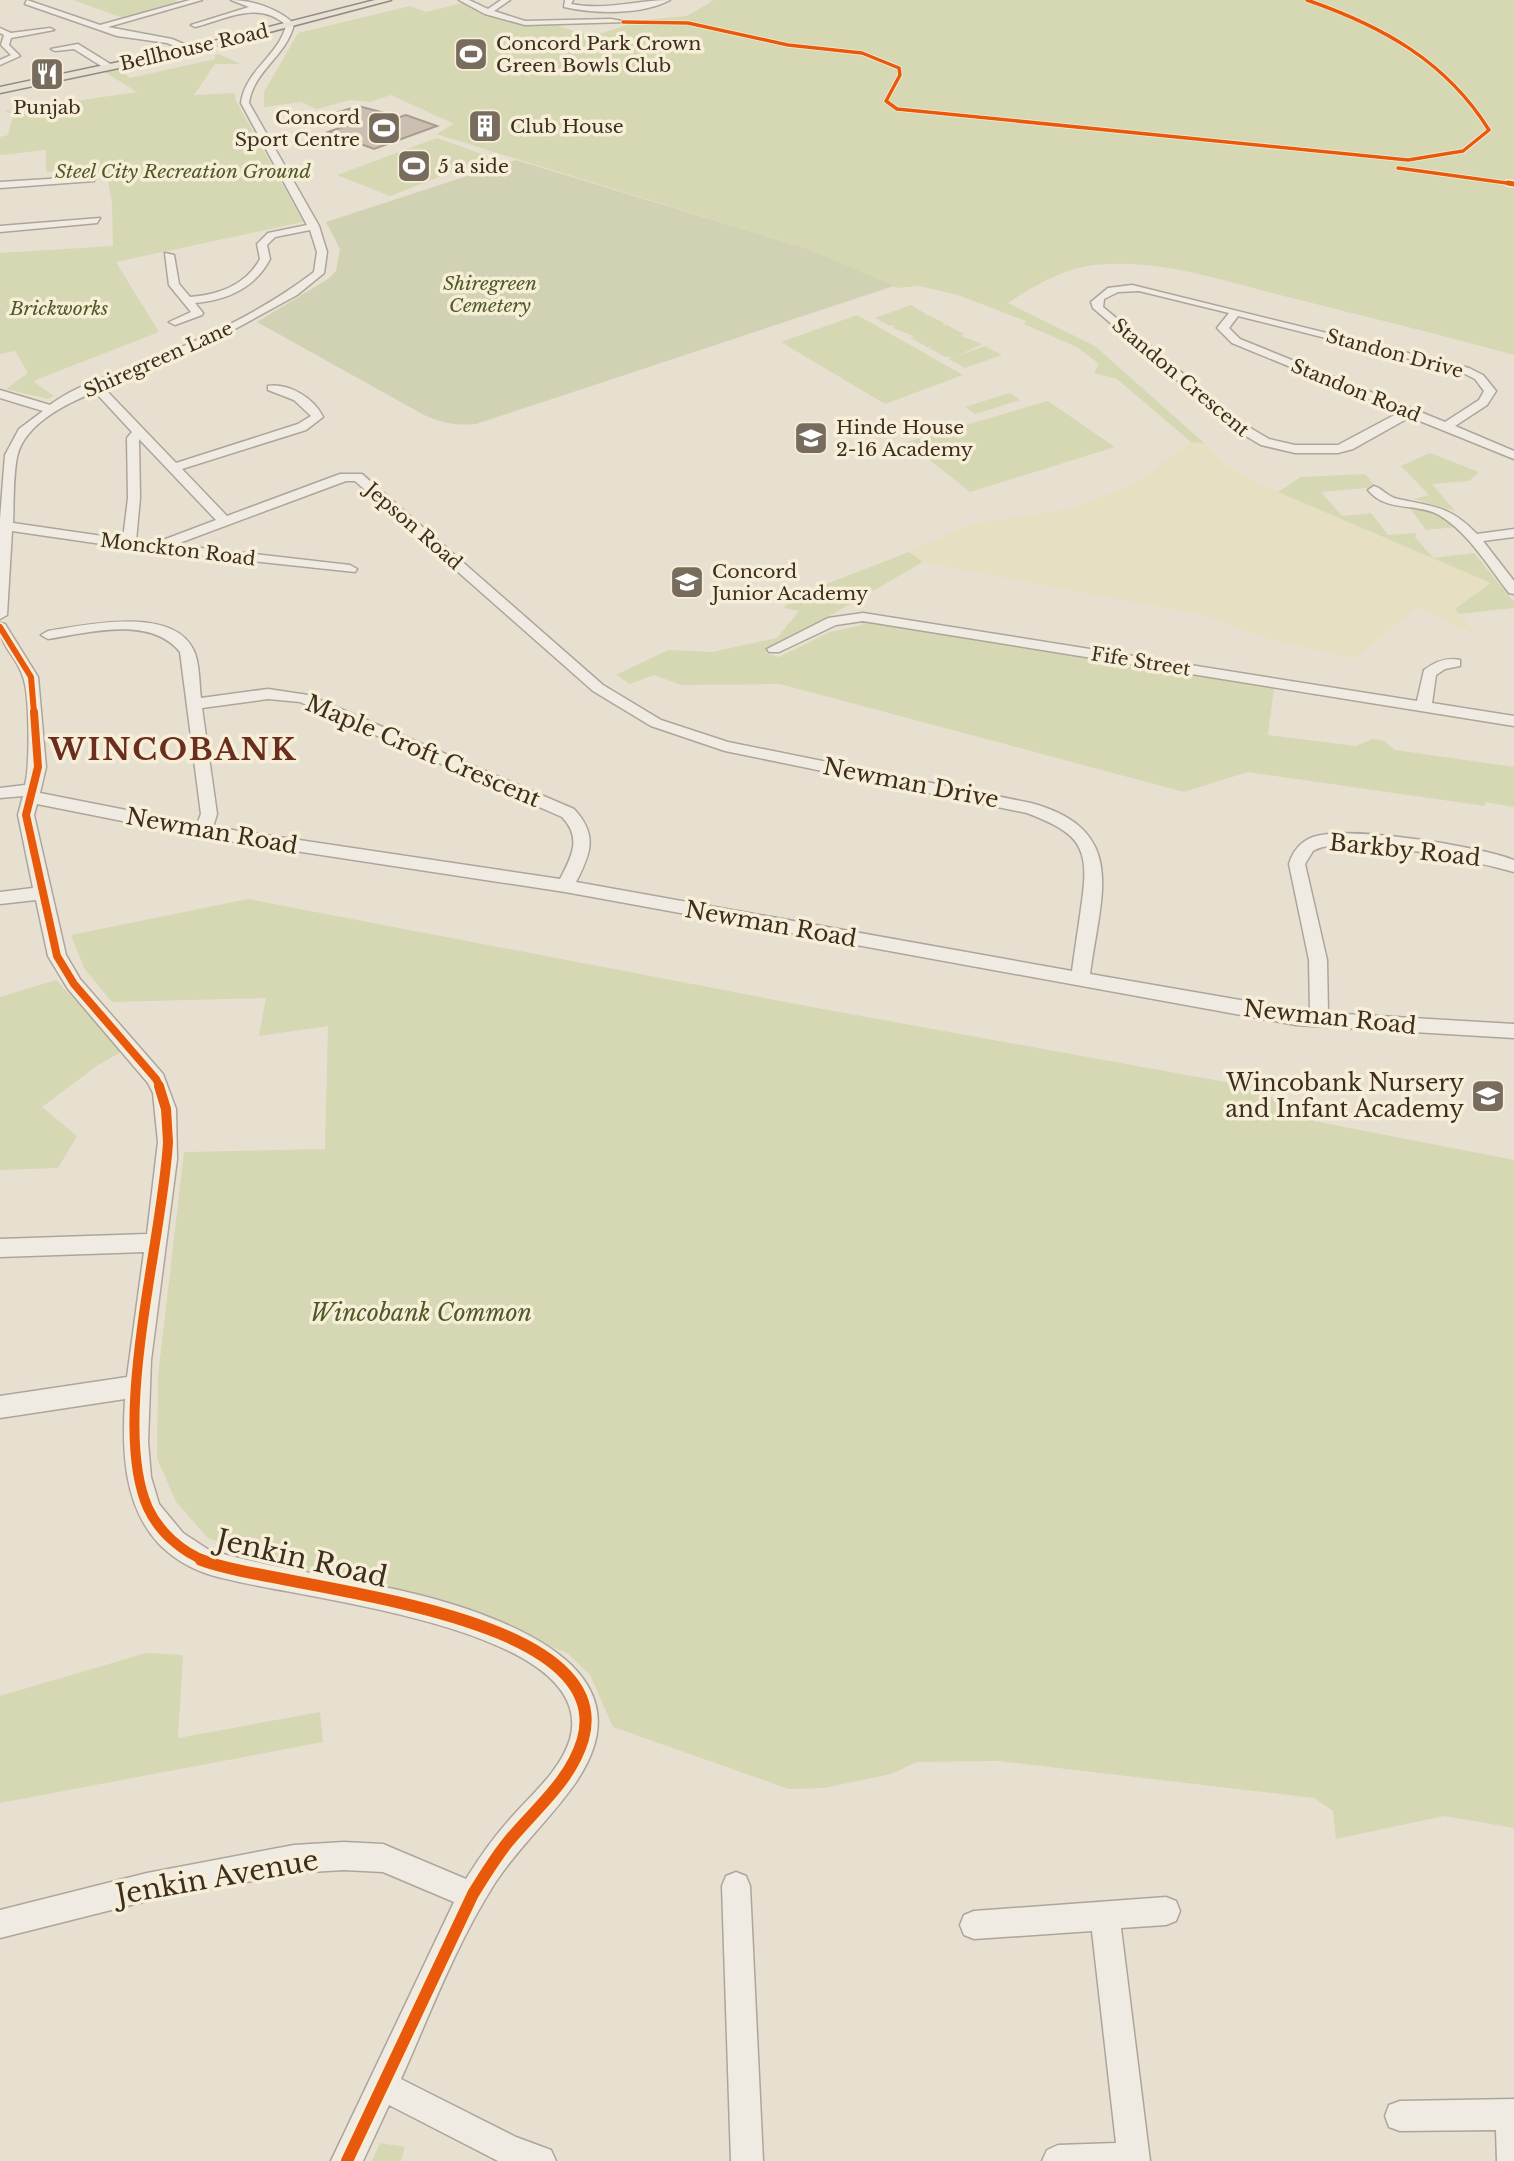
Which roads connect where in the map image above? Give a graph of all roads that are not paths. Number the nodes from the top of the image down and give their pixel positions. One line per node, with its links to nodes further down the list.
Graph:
1 (198, 0): 14 (street)
2 (235, 0): 9 (street)
3 (386, 0): 12 (main road, Bellhouse Road)
4 (463, 0): 10 (street)
5 (506, 0): 10 (street)
6 (666, 0): 8 (street)
7 (29, 2): 14 (street)
8 (569, 3)
9 (258, 7): 12 (street); 13 (street)
10 (488, 12): 11 (street)
11 (623, 22)
12 (290, 24): 18 (main road, Bellhouse Road); 26 (street, Shiregreen Lane)
13 (195, 25)
14 (100, 27): 18 (street)
15 (50, 30): 16 (street)
16 (3, 37): 20 (street)
17 (55, 49): 21 (street)
18 (190, 50): 21 (main road, Bellhouse Road)
19 (116, 58): 21 (street)
20 (0, 63)
21 (104, 64): 22 (main road, Bellhouse Road)
22 (0, 90)
23 (94, 178): 24 (street)
24 (0, 185)
25 (97, 220): 27 (street)
26 (314, 226): 29 (street); 32 (street, Shiregreen Lane)
27 (0, 229)
28 (169, 254): 29 (street)
29 (189, 300): 31 (street)
30 (1236, 311): 36 (street, Standon Road); 36 (street, Standon Crescent); 37 (street, Standon Drive)
31 (175, 322)
32 (96, 386): 35 (street, Shiregreen Lane); 38 (street)
33 (272, 388): 40 (street)
34 (0, 394): 35 (street)
35 (50, 409): 42 (street, Shiregreen Lane)
36 (1409, 412): 37 (street, Standon Road)
37 (1446, 428): 39 (street, Standon Road)
38 (139, 432): 40 (street); 46 (street)
39 (1514, 455)
40 (172, 468): 43 (street)
41 (1374, 490): 45 (street)
42 (4, 520): 46 (street, Monckton Road); 50 (street, Shiregreen Lane)
43 (224, 521): 47 (street, Jepson Road); 56 (street, Jepson Road)
44 (1514, 533): 45 (street)
45 (1475, 538): 49 (street)
46 (129, 544): 47 (street, Monckton Road)
47 (157, 547): 48 (street, Monckton Road)
48 (350, 569)
49 (1514, 590)
50 (0, 615)
51 (149, 627): 53 (street); 57 (street)
52 (0, 630): 61 (street, Jenkin Road)
53 (48, 635)
54 (774, 649): 58 (street, Fife Street)
55 (1455, 663): 58 (street)
56 (598, 688): 67 (street, Newman Drive)
57 (195, 704): 62 (street); 64 (street, Maple Croft Crescent)
58 (1424, 706): 59 (street, Fife Street)
59 (1514, 721)
60 (0, 793): 61 (street)
61 (33, 794): 62 (street, Newman Road); 65 (street, Jenkin Road)
62 (202, 831): 64 (street, Newman Road)
63 (1514, 866): 68 (street, Barkby Road)
64 (565, 886): 67 (street, Newman Road)
65 (44, 893): 66 (street); 70 (street, Jenkin Road)
66 (0, 898)
67 (1080, 980): 68 (street, Newman Road)
68 (1319, 1021): 69 (street, Newman Road)
69 (1514, 1031)
70 (156, 1243): 71 (street); 72 (street, Jenkin Road)
71 (0, 1248)
72 (139, 1386): 73 (street); 75 (street, Jenkin Road)
73 (0, 1407)
74 (736, 1886): 86 (street)
75 (471, 1895): 78 (street, Jenkin Avenue); 80 (street, Jenkin Road)
76 (1166, 1911): 77 (street)
77 (1105, 1917): 79 (street); 83 (street)
78 (0, 1924)
79 (974, 1925)
80 (382, 2085): 84 (street, Jenkin Road); 85 (street)
81 (1512, 2114): 82 (street); 88 (street)
82 (1400, 2116)
83 (1134, 2159): 87 (street)
84 (347, 2161)
85 (540, 2161)
86 (747, 2161)
87 (1058, 2161)
88 (1513, 2161)

